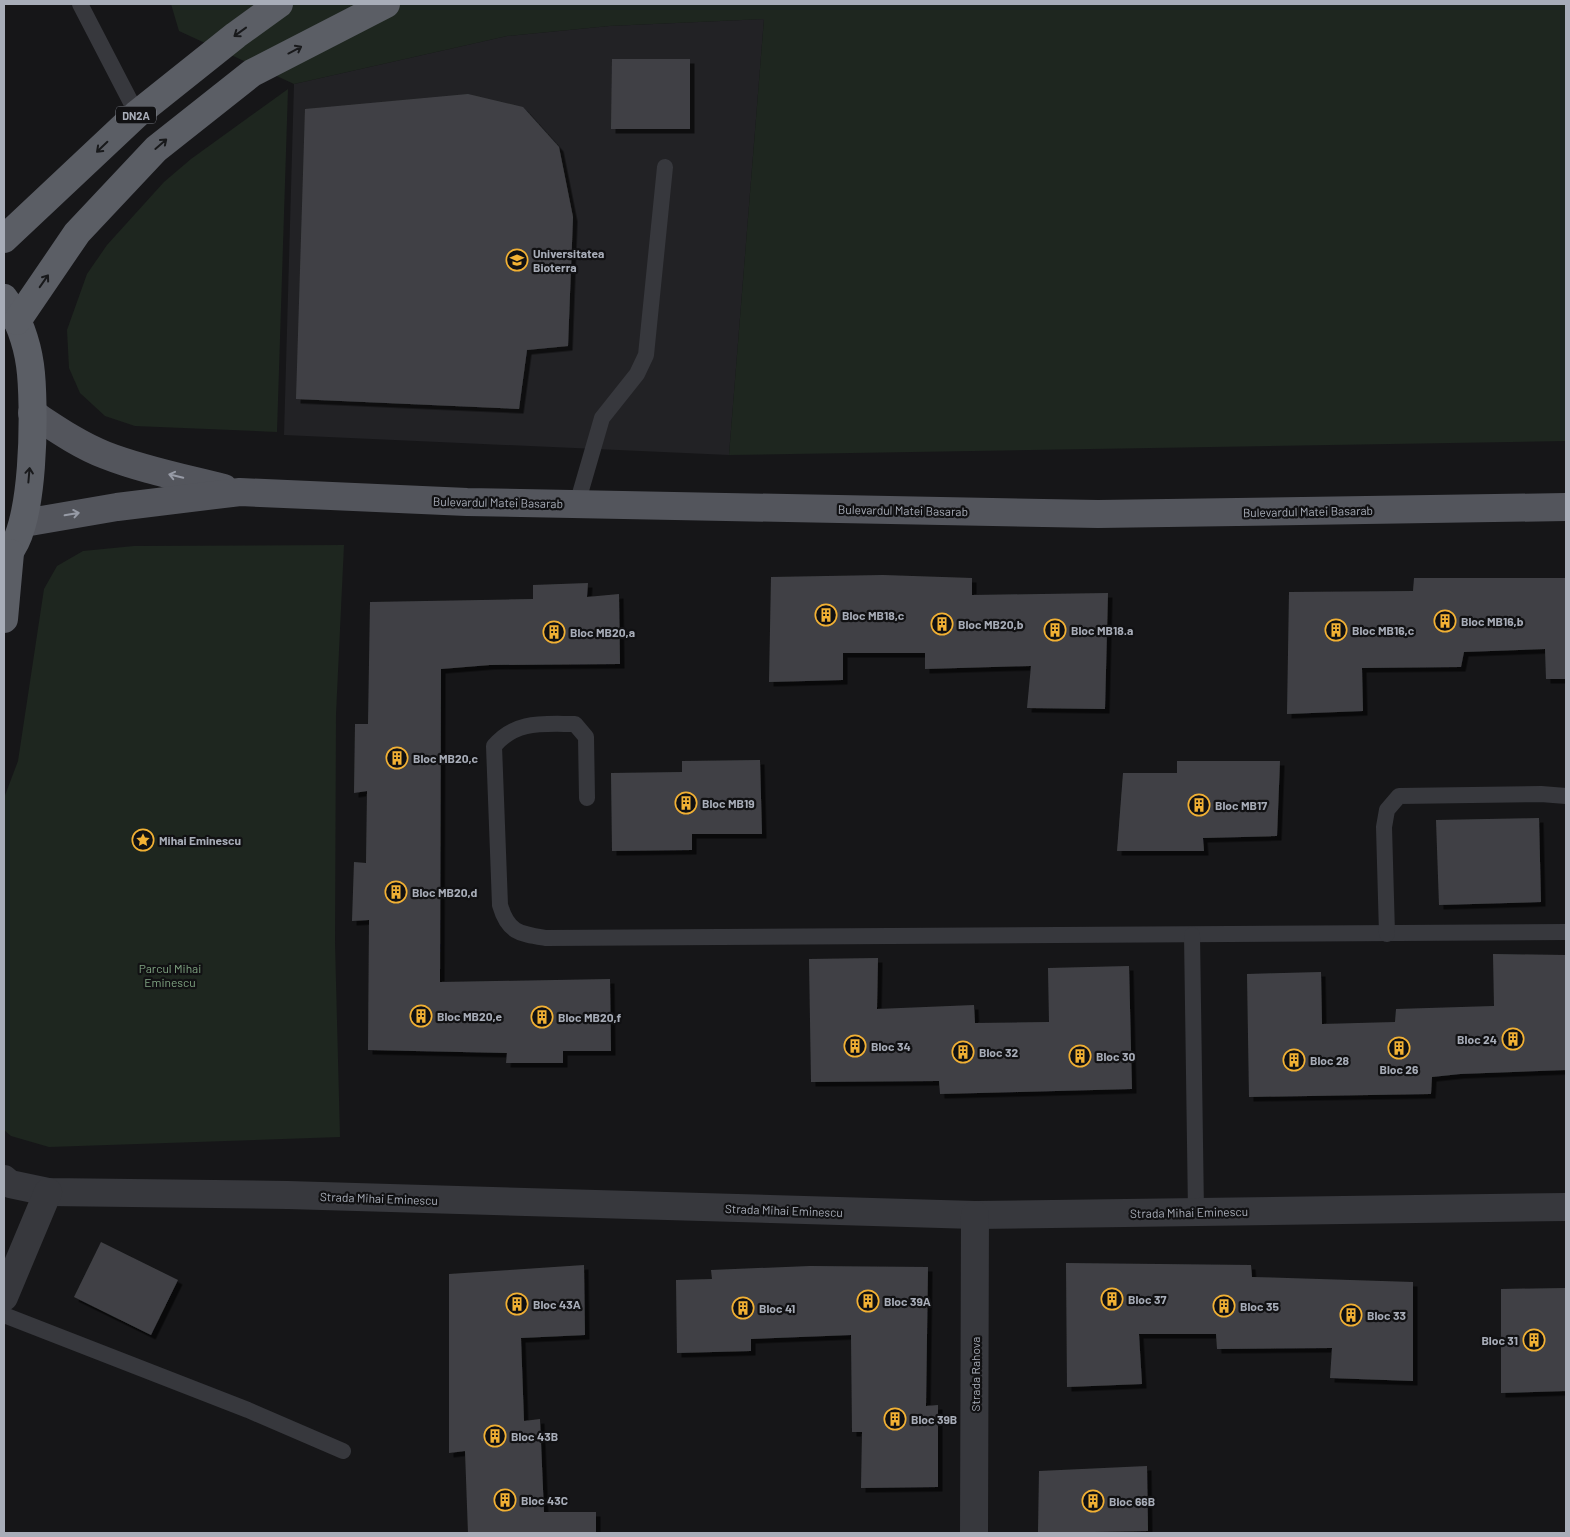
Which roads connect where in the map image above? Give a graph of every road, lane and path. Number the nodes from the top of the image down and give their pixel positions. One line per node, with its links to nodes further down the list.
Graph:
1 (80, 4): 4 (lane)
2 (280, 4): 4 (highway, DN2A, one-way to 4)
3 (386, 4): 7 (highway, one-way to 3)
4 (137, 114): 6 (highway, DN2A, one-way to 6)
5 (665, 167): 10 (lane)
6 (4, 239)
7 (10, 310): 8 (highway)
8 (32, 413): 9 (main road, Bulevardul Matei Basarab, one-way to 8); 12 (highway, one-way to 8)
9 (240, 492): 10 (main road, Bulevardul Matei Basarab); 12 (main road, Bulevardul Matei Basarab, one-way to 9)
10 (577, 504): 11 (main road, Bulevardul Matei Basarab)
11 (1566, 508)
12 (24, 523): 13 (highway)
13 (7, 554): 14 (highway)
14 (4, 619)
15 (1566, 796): 18 (lane)
16 (587, 798): 19 (lane)
17 (1566, 932): 18 (lane)
18 (1387, 934): 19 (lane)
19 (1192, 935): 23 (lane)
20 (4, 1179): 21 (street, Strada Mihai Eminescu)
21 (48, 1192): 24 (street, Strada Mihai Eminescu); 25 (street)
22 (1566, 1207): 23 (street, Strada Mihai Eminescu)
23 (1196, 1212): 24 (street, Strada Mihai Eminescu)
24 (976, 1215): 28 (street, Strada Rahova)
25 (4, 1297)
26 (4, 1315): 27 (lane)
27 (343, 1451)
28 (974, 1533)

